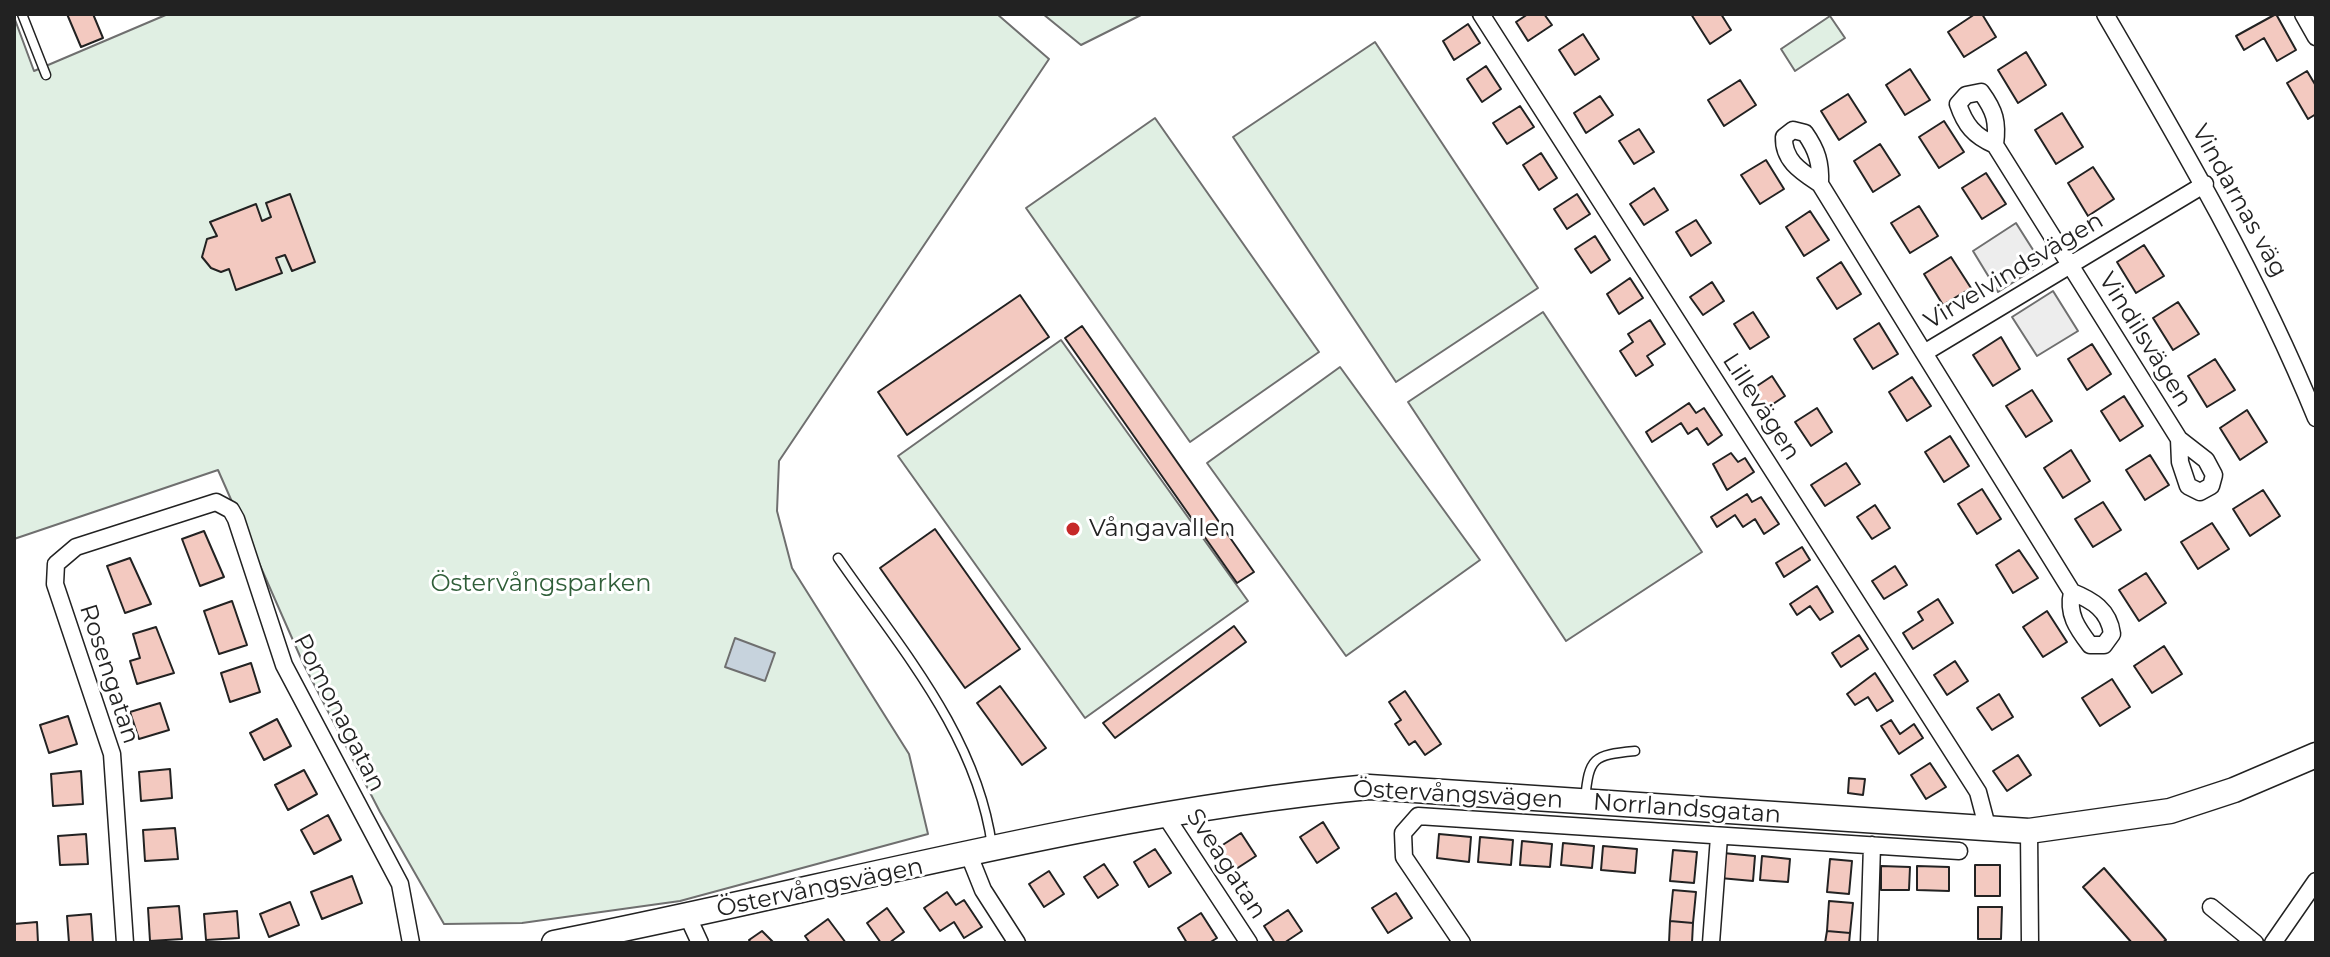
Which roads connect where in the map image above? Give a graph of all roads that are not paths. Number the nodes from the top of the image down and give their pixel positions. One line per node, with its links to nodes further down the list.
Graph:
1 (22, 14): 6 (lane)
2 (1481, 14): 21 (street, Lillevägen)
3 (2105, 14): 9 (street, Vindarnas väg)
4 (2303, 14): 5 (street)
5 (2316, 37)
6 (46, 75)
7 (1995, 145): 10 (street, Vindilsvägen)
8 (1820, 184): 11 (street)
9 (2205, 184): 10 (street, Virvelvindsvägen); 12 (street, Vindarnas väg)
10 (2070, 265): 11 (street, Virvelvindsvägen); 13 (street, Vindilsvägen)
11 (1924, 353): 16 (street, Virvelvindsvägen)
12 (2316, 418)
13 (2179, 439)
14 (224, 504): 30 (street, Rosengatan); 31 (street, Pomonagatan)
15 (838, 558): 26 (lane)
16 (2072, 592)
17 (1635, 751): 19 (lane)
18 (2316, 755): 22 (street, Östervångsvägen)
19 (1585, 801): 20 (street, Östervångsvägen); 21 (street, Östervångsvägen)
20 (1163, 812): 26 (street, Östervångsvägen); 35 (street, Sveagatan)
21 (1988, 830): 22 (street, Östervångsvägen)
22 (2029, 831): 39 (street)
23 (1719, 837): 24 (street, Norrlandsgatan); 36 (street, Norrlandsgatan); 37 (street)
24 (1872, 845): 25 (street, Norrlandsgatan); 38 (street)
25 (1959, 851)
26 (981, 853): 29 (street, Östervångsvägen); 34 (street)
27 (2316, 881): 41 (street)
28 (2211, 907): 40 (street)
29 (688, 917): 32 (street, Östervångsvägen); 33 (street)
30 (125, 943)
31 (411, 943)
32 (554, 943)
33 (700, 943)
34 (1017, 943)
35 (1249, 943)
36 (1462, 943)
37 (1711, 943)
38 (1869, 943)
39 (2030, 943)
40 (2255, 943)
41 (2273, 943)

